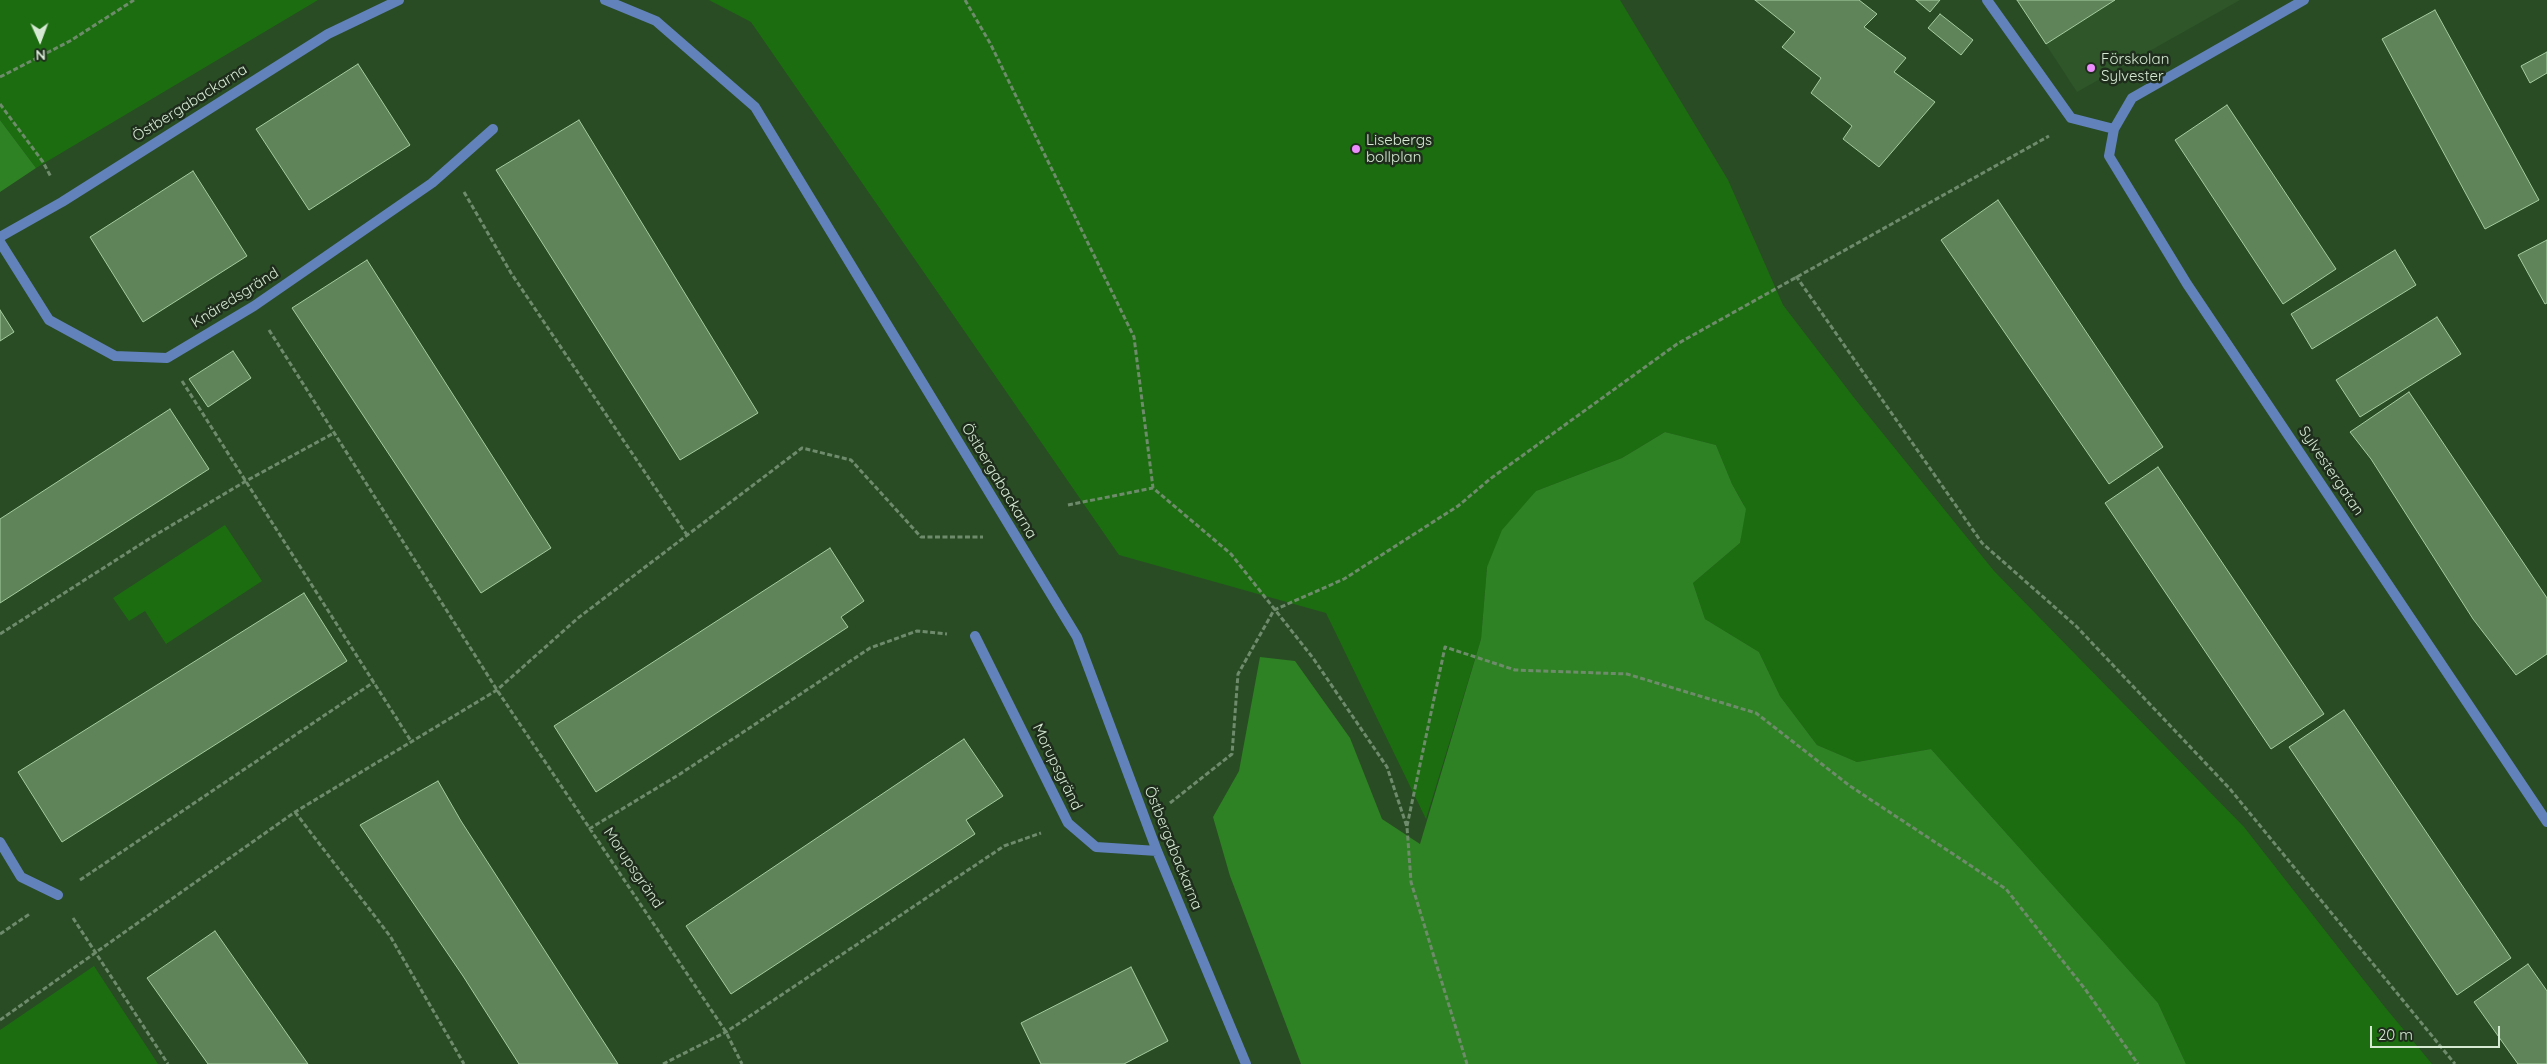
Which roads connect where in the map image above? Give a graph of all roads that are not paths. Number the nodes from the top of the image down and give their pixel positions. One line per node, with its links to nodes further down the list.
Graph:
1 (399, 0): 7 (street, Östbergabackarna)
2 (605, 0): 12 (street, Östbergabackarna)
3 (1987, 0): 6 (street)
4 (2304, 0): 6 (street, Sylvestergatan)
5 (493, 129): 8 (street, Knäredsgränd)
6 (2114, 129): 10 (street, Sylvestergatan)
7 (0, 238)
8 (0, 242)
9 (975, 636): 12 (street, Morupsgränd)
10 (2547, 822)
11 (0, 842): 13 (street)
12 (1157, 851): 14 (street, Östbergabackarna)
13 (58, 895)
14 (1246, 1064)

